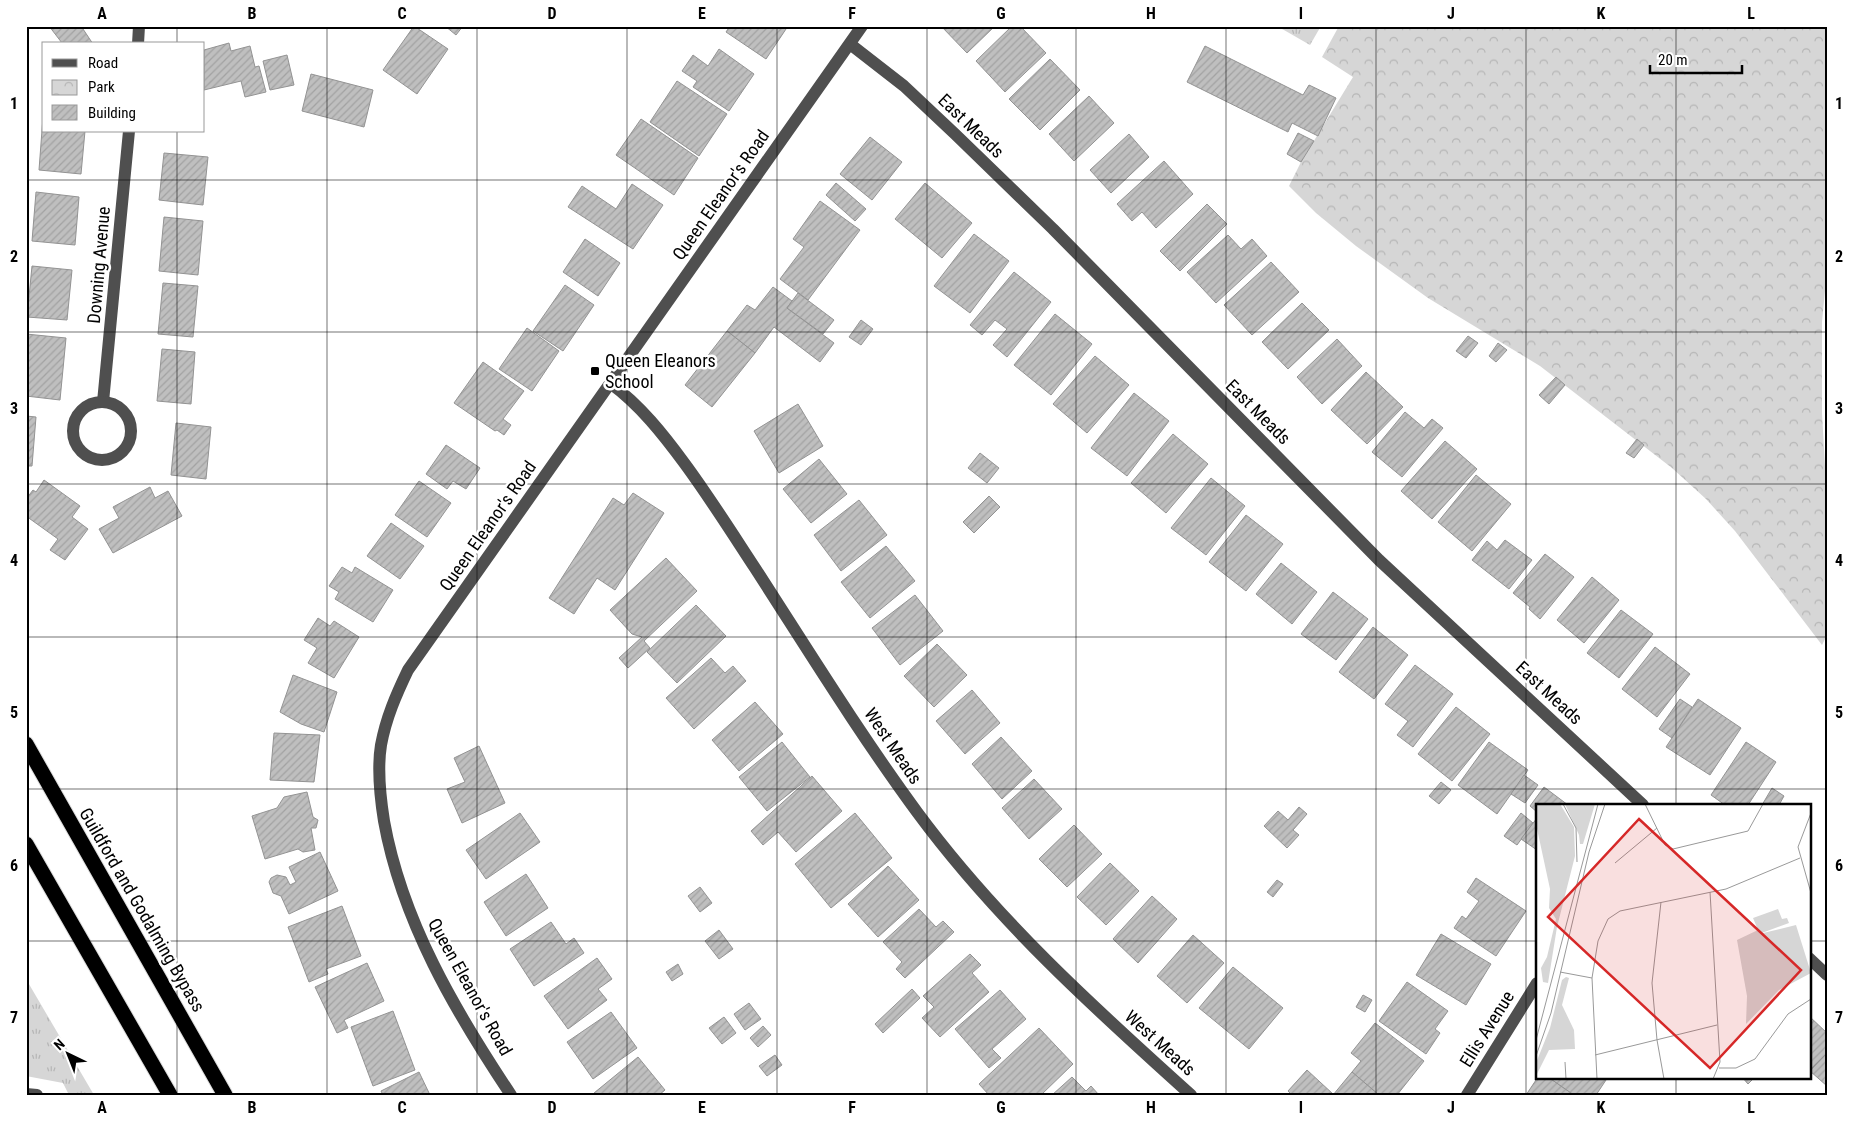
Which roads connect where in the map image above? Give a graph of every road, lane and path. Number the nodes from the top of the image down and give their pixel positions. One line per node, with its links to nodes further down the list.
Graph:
1 (140, 26): 3 (street)
2 (862, 26): 4 (street, Queen Eleanor's Road)
3 (138, 42)
4 (850, 44): 6 (street, Queen Eleanor's Road); 9 (street, East Meads)
5 (129, 132): 7 (street, Downing Avenue)
6 (610, 382): 18 (street, Queen Eleanor's Road); 19 (street, West Meads)
7 (103, 402): 7 (street)
8 (26, 744): 17 (highway, Guildford and Godalming Bypass)
9 (1642, 804)
10 (26, 844): 16 (highway)
11 (1810, 959): 12 (street)
12 (1827, 976)
13 (1536, 984): 20 (street, Ellis Avenue)
14 (26, 1094): 15 (street)
15 (37, 1095)
16 (170, 1095)
17 (226, 1095)
18 (511, 1095)
19 (1191, 1095)
20 (1467, 1095)

